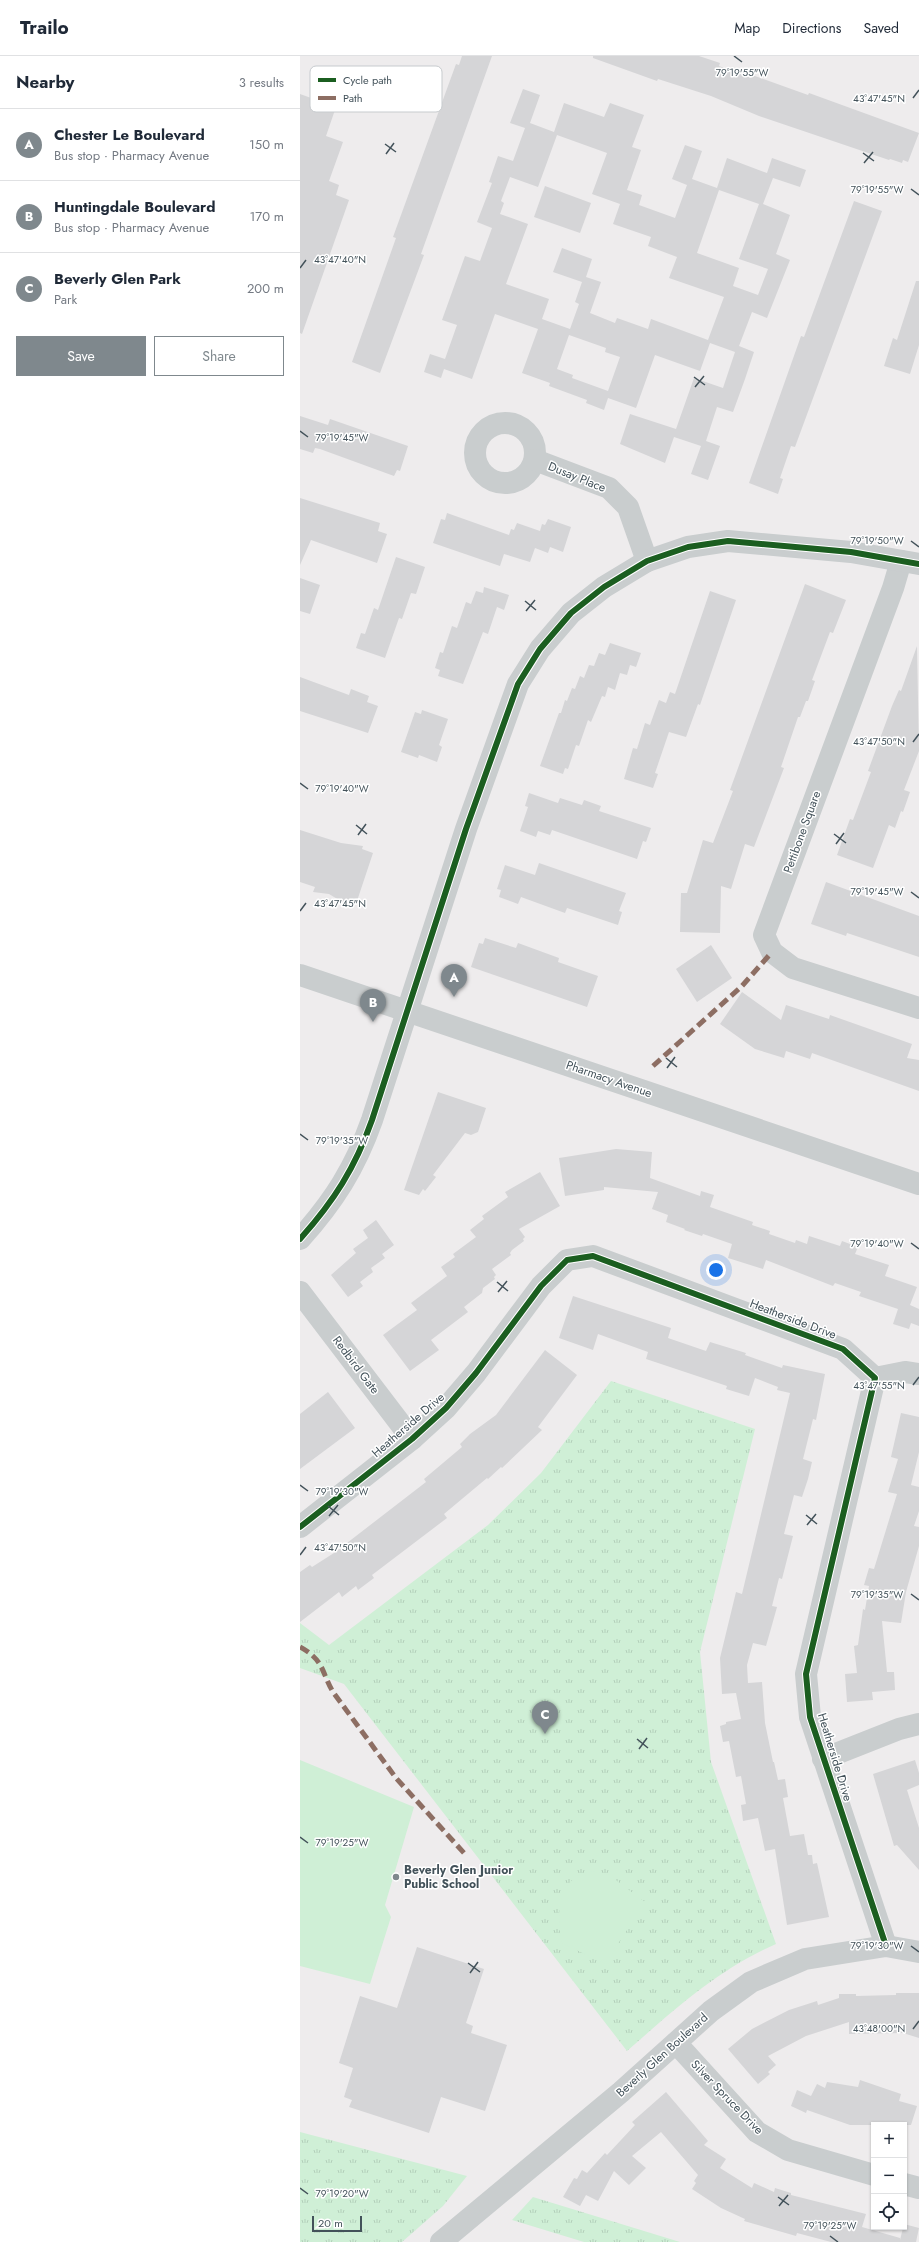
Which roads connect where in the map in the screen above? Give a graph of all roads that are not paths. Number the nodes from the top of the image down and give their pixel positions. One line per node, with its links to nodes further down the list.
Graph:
1 (535, 460): 2 (street, Dusay Place)
2 (647, 561): 3 (street); 6 (street)
3 (910, 563): 5 (street, Pettibone Square)
4 (300, 975): 6 (street, Pharmacy Avenue)
5 (919, 1008)
6 (407, 1012): 7 (street, Pharmacy Avenue); 8 (street)
7 (919, 1184)
8 (300, 1239)
9 (300, 1292): 12 (street, Redbird Gate)
10 (919, 1374): 11 (street)
11 (875, 1378): 12 (street, Heatherside Drive); 15 (street, Heatherside Drive)
12 (412, 1439): 13 (street, Heatherside Drive)
13 (300, 1527)
14 (919, 1724): 15 (street)
15 (823, 1759): 16 (street, Heatherside Drive)
16 (886, 1946): 17 (street, Beverly Glen Boulevard); 18 (street, Beverly Glen Boulevard)
17 (919, 1952)
18 (676, 2043): 19 (street, Silver Spruce Drive); 22 (street, Beverly Glen Boulevard)
19 (871, 2174)
20 (907, 2185): 21 (street)
21 (919, 2188)
22 (441, 2242)

